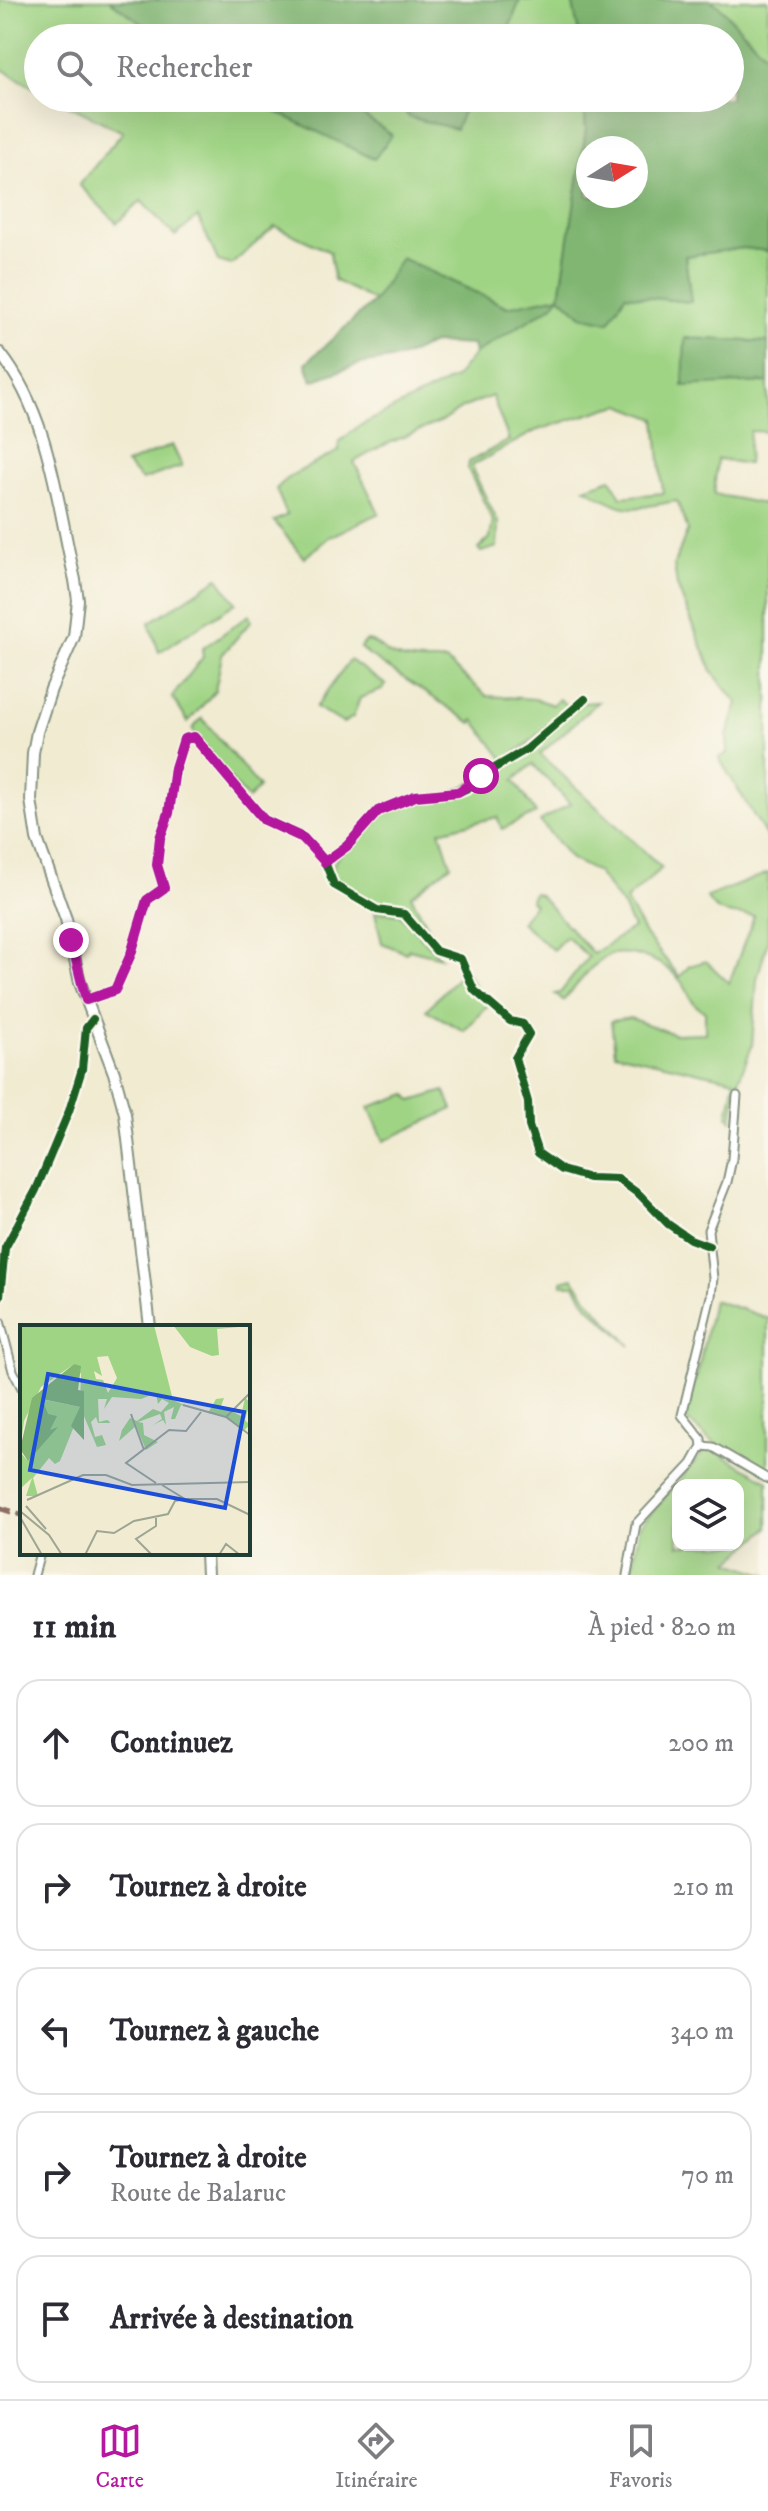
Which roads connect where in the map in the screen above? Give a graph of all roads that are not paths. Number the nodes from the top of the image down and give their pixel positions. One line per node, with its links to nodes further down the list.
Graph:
1 (0, 353): 4 (main road)
2 (585, 699): 3 (street)
3 (325, 862): 4 (street); 8 (street)
4 (86, 1000): 5 (main road)
5 (93, 1019): 7 (street); 11 (main road)
6 (737, 1096): 8 (street)
7 (2, 1246): 9 (street)
8 (709, 1246): 13 (street)
9 (0, 1296)
10 (0, 1321): 12 (street)
11 (150, 1325)
12 (20, 1384)
13 (702, 1446): 14 (street); 19 (street)
14 (768, 1479)
15 (39, 1555): 17 (street)
16 (206, 1555): 18 (main road)
17 (34, 1575)
18 (207, 1575)
19 (627, 1575)

